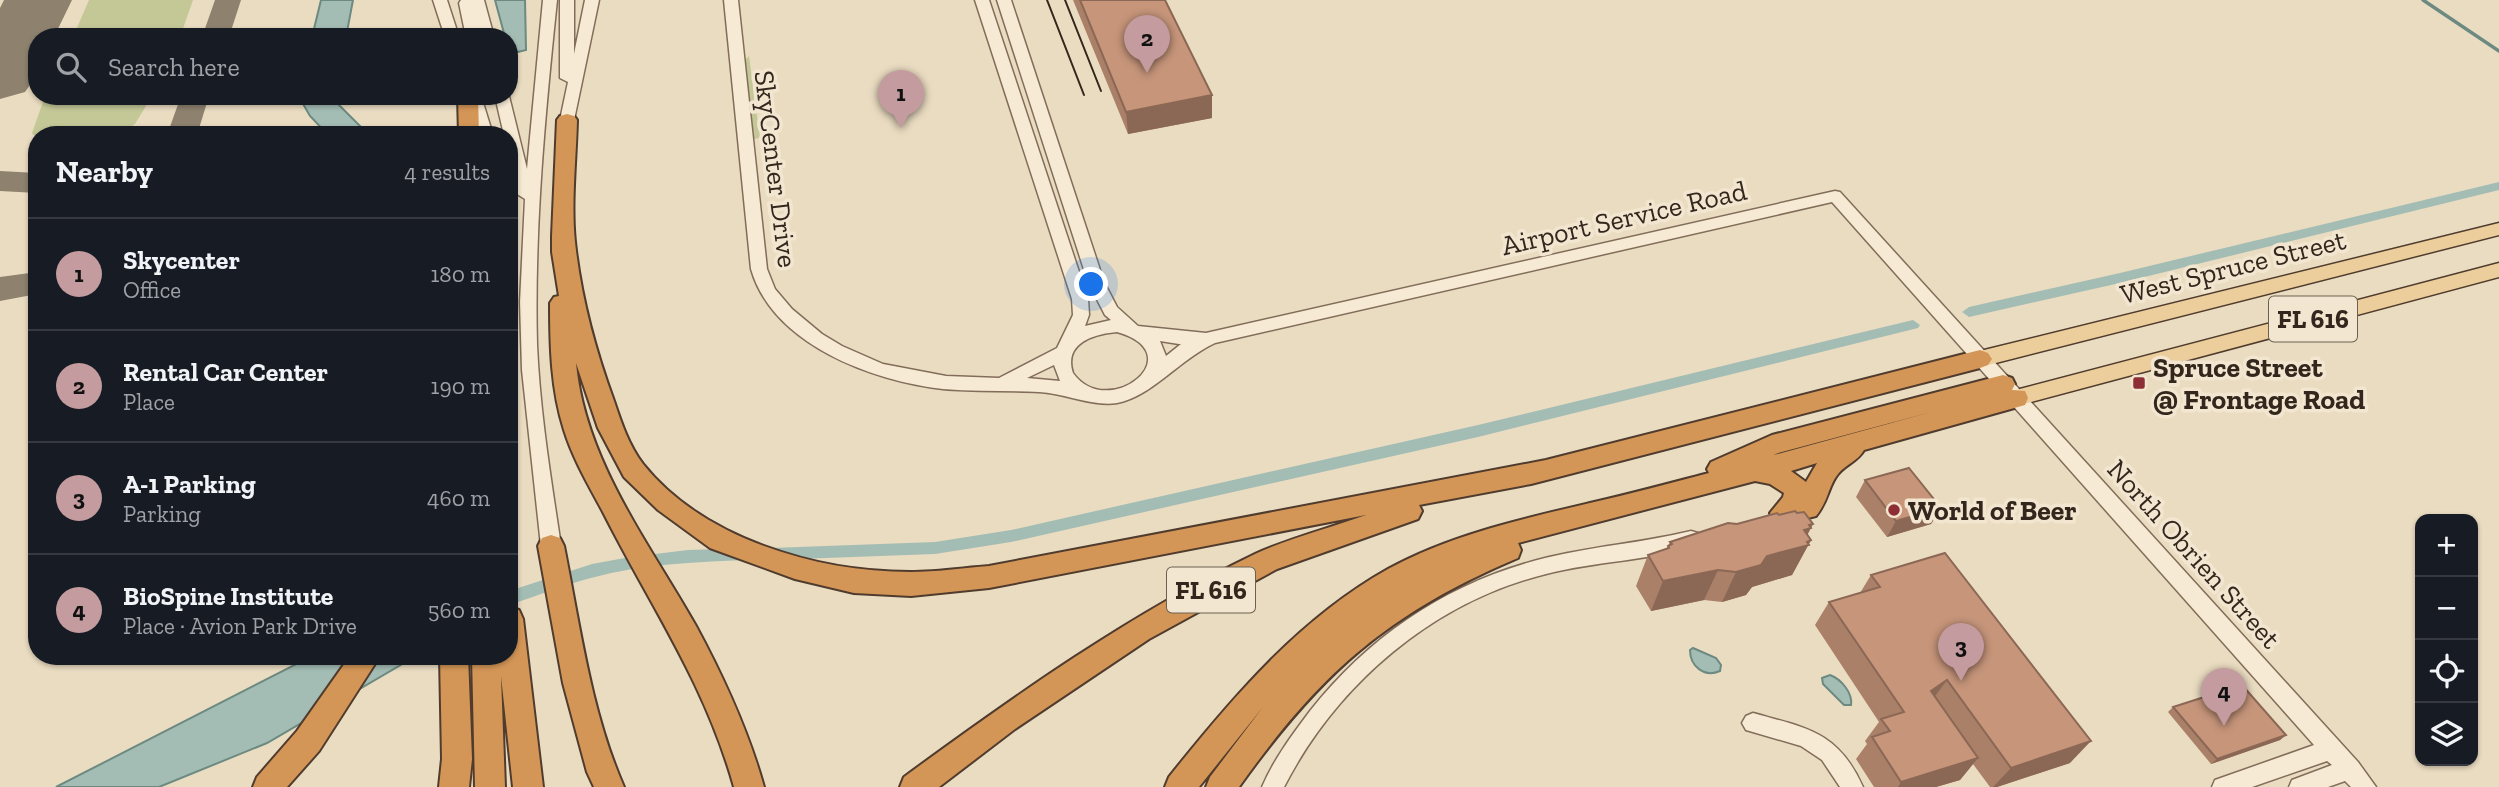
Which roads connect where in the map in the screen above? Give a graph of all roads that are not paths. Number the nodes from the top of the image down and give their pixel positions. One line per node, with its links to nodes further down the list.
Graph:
1 (440, 0): 10 (street)
2 (464, 0): 11 (street)
3 (477, 0): 12 (street)
4 (550, 0): 24 (street)
5 (567, 0): 17 (street)
6 (592, 0): 17 (street)
7 (731, 0): 32 (street, SkyCenter Drive)
8 (982, 0): 29 (street)
9 (1004, 0): 27 (street)
10 (449, 28)
11 (471, 28)
12 (485, 28)
13 (468, 105): 18 (highway)
14 (477, 105): 19 (street)
15 (485, 105): 20 (street)
16 (504, 105): 21 (street)
17 (566, 120): 25 (highway)
18 (469, 126)
19 (484, 126)
20 (486, 126)
21 (509, 126)
22 (518, 166): 24 (street)
23 (2499, 229): 30 (main road, West Spruce Street / FL 616)
24 (529, 235): 41 (street)
25 (563, 236): 36 (highway); 54 (highway)
26 (2499, 270): 34 (main road, FL 616)
27 (1133, 328): 28 (street, Airport Service Road); 29 (street); 31 (street)
28 (1212, 338): 30 (street, Airport Service Road); 31 (street, Airport Service Road)
29 (1069, 346): 32 (street, SkyCenter Drive); 33 (street)
30 (1980, 359): 34 (street, North Obrien Street); 36 (highway, FL 616)
31 (1154, 375): 33 (street)
32 (1003, 382): 33 (street, SkyCenter Drive)
33 (1080, 391)
34 (2009, 391): 35 (highway, FL 616); 38 (highway); 47 (street, North Obrien Street)
35 (1861, 442): 37 (highway, FL 616); 37 (highway)
36 (1546, 470): 55 (highway, FL 616)
37 (1753, 471): 38 (highway, FL 616)
38 (1673, 492): 39 (highway, FL 616)
39 (1633, 503): 56 (highway, FL 616); 57 (highway)
40 (1706, 535): 58 (street)
41 (551, 546): 53 (highway)
42 (360, 665): 49 (highway)
43 (454, 665): 50 (highway)
44 (486, 665): 51 (highway)
45 (514, 665): 52 (highway)
46 (1753, 723): 59 (street)
47 (2332, 748): 48 (street, North Obrien Street); 60 (street)
48 (2350, 769): 61 (street); 62 (street, North Obrien Street)
49 (268, 787)
50 (453, 787)
51 (490, 787)
52 (528, 787)
53 (609, 787)
54 (749, 787)
55 (915, 787)
56 (1180, 787)
57 (1221, 787)
58 (1273, 787)
59 (1852, 787)
60 (2223, 787)
61 (2300, 787)
62 (2365, 787)

